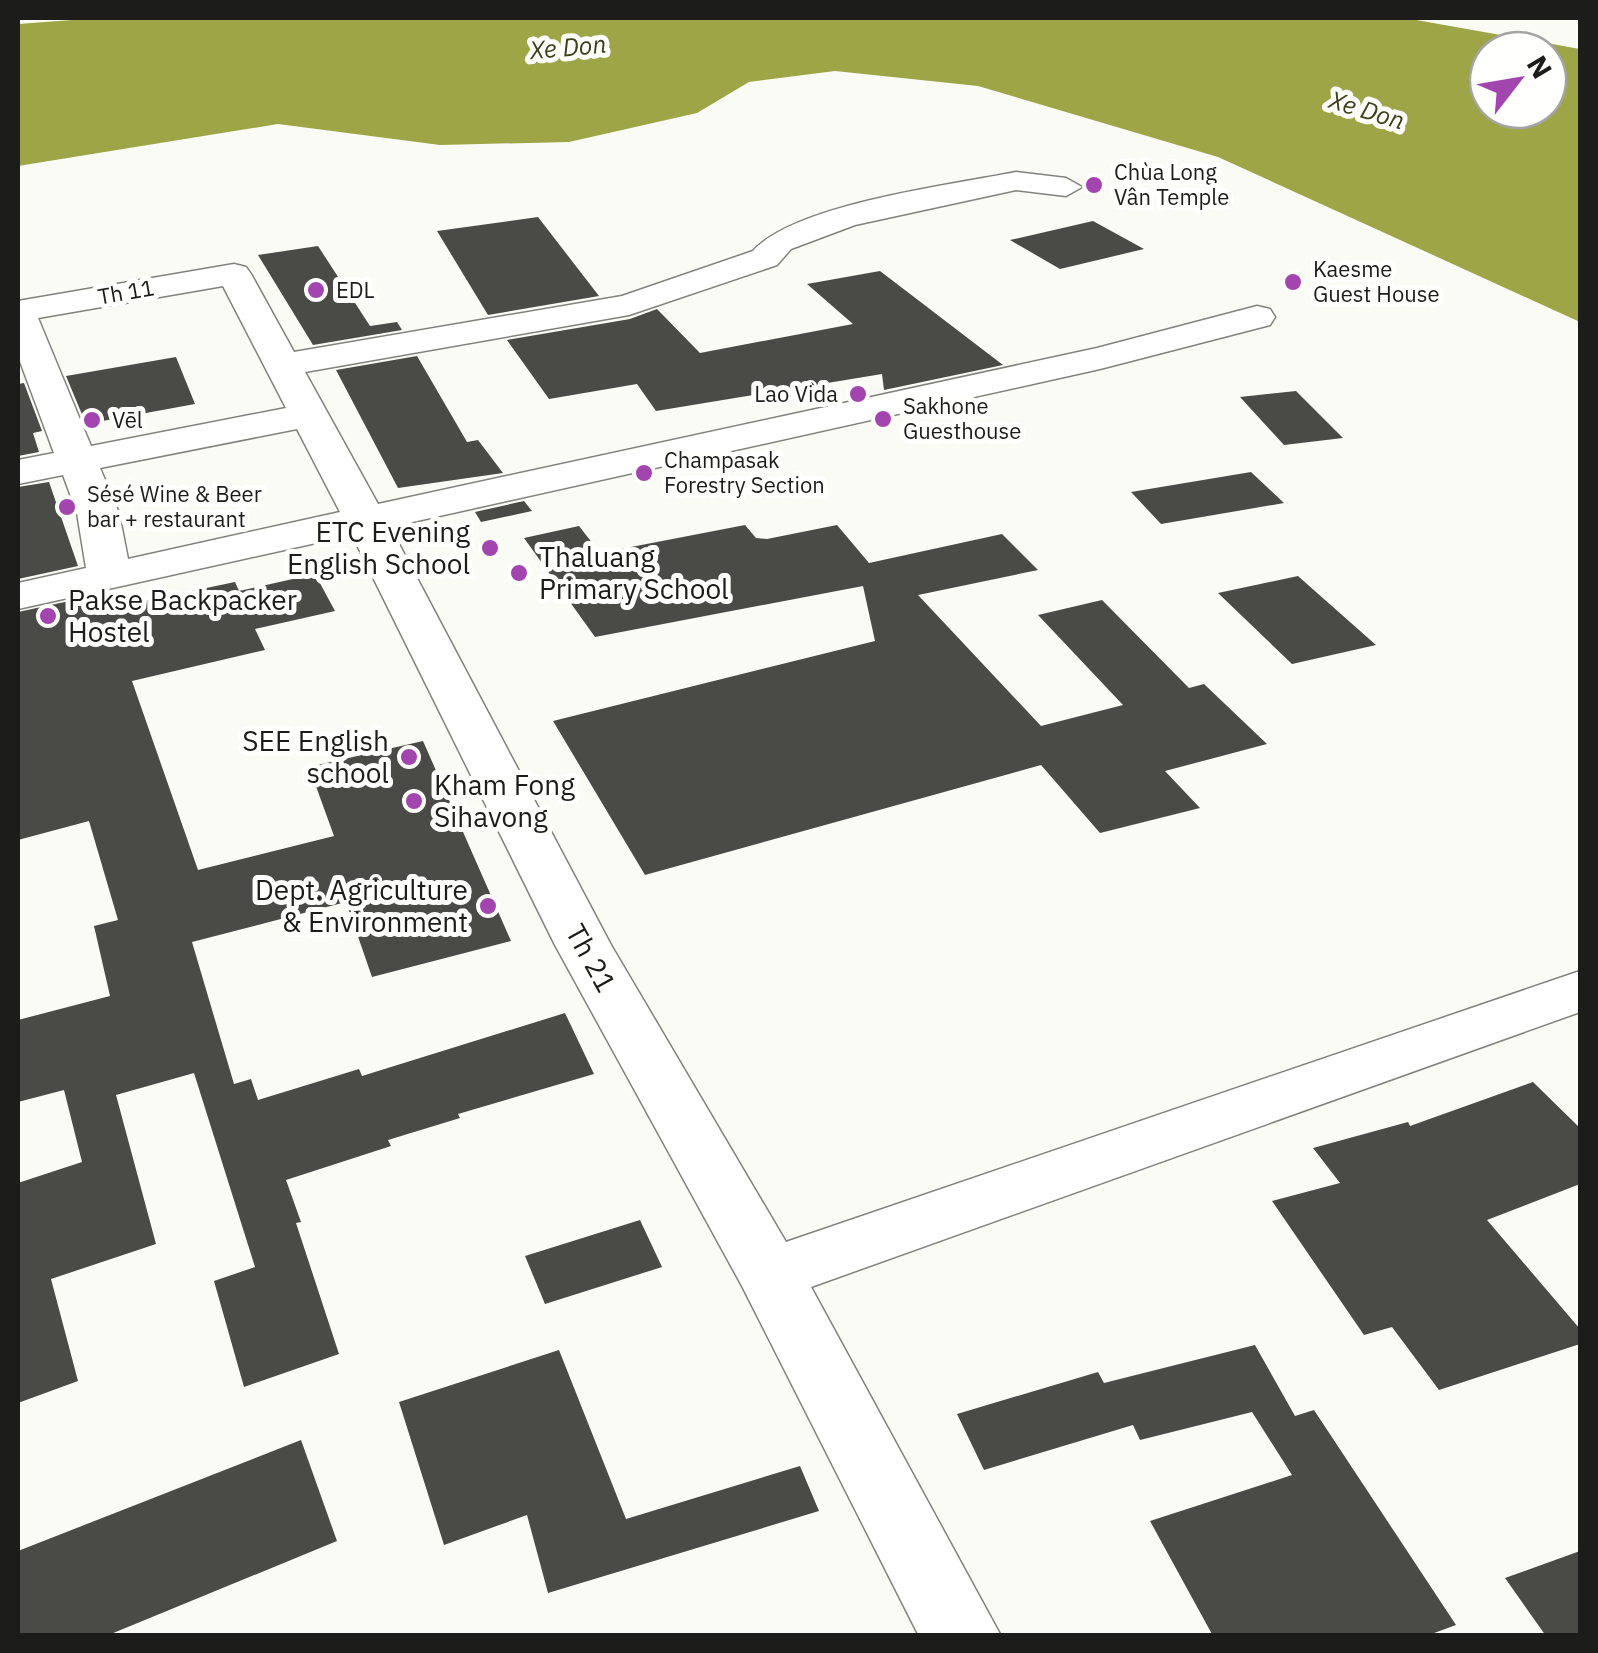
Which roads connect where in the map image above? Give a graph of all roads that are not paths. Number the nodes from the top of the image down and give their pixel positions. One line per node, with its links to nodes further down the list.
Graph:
1 (1066, 187): 5 (street)
2 (234, 274): 3 (street, Th 11); 5 (street, Th 21)
3 (18, 311): 7 (street)
4 (1258, 317): 9 (street)
5 (282, 364): 6 (street, Th 21)
6 (306, 416): 7 (street); 9 (street, Th 21)
7 (76, 460): 8 (street); 10 (street)
8 (18, 472)
9 (366, 521): 10 (street); 13 (street, Th 21)
10 (109, 575): 11 (street)
11 (18, 596)
12 (1580, 991): 13 (street)
13 (770, 1274): 14 (street, Th 21)
14 (960, 1636)

